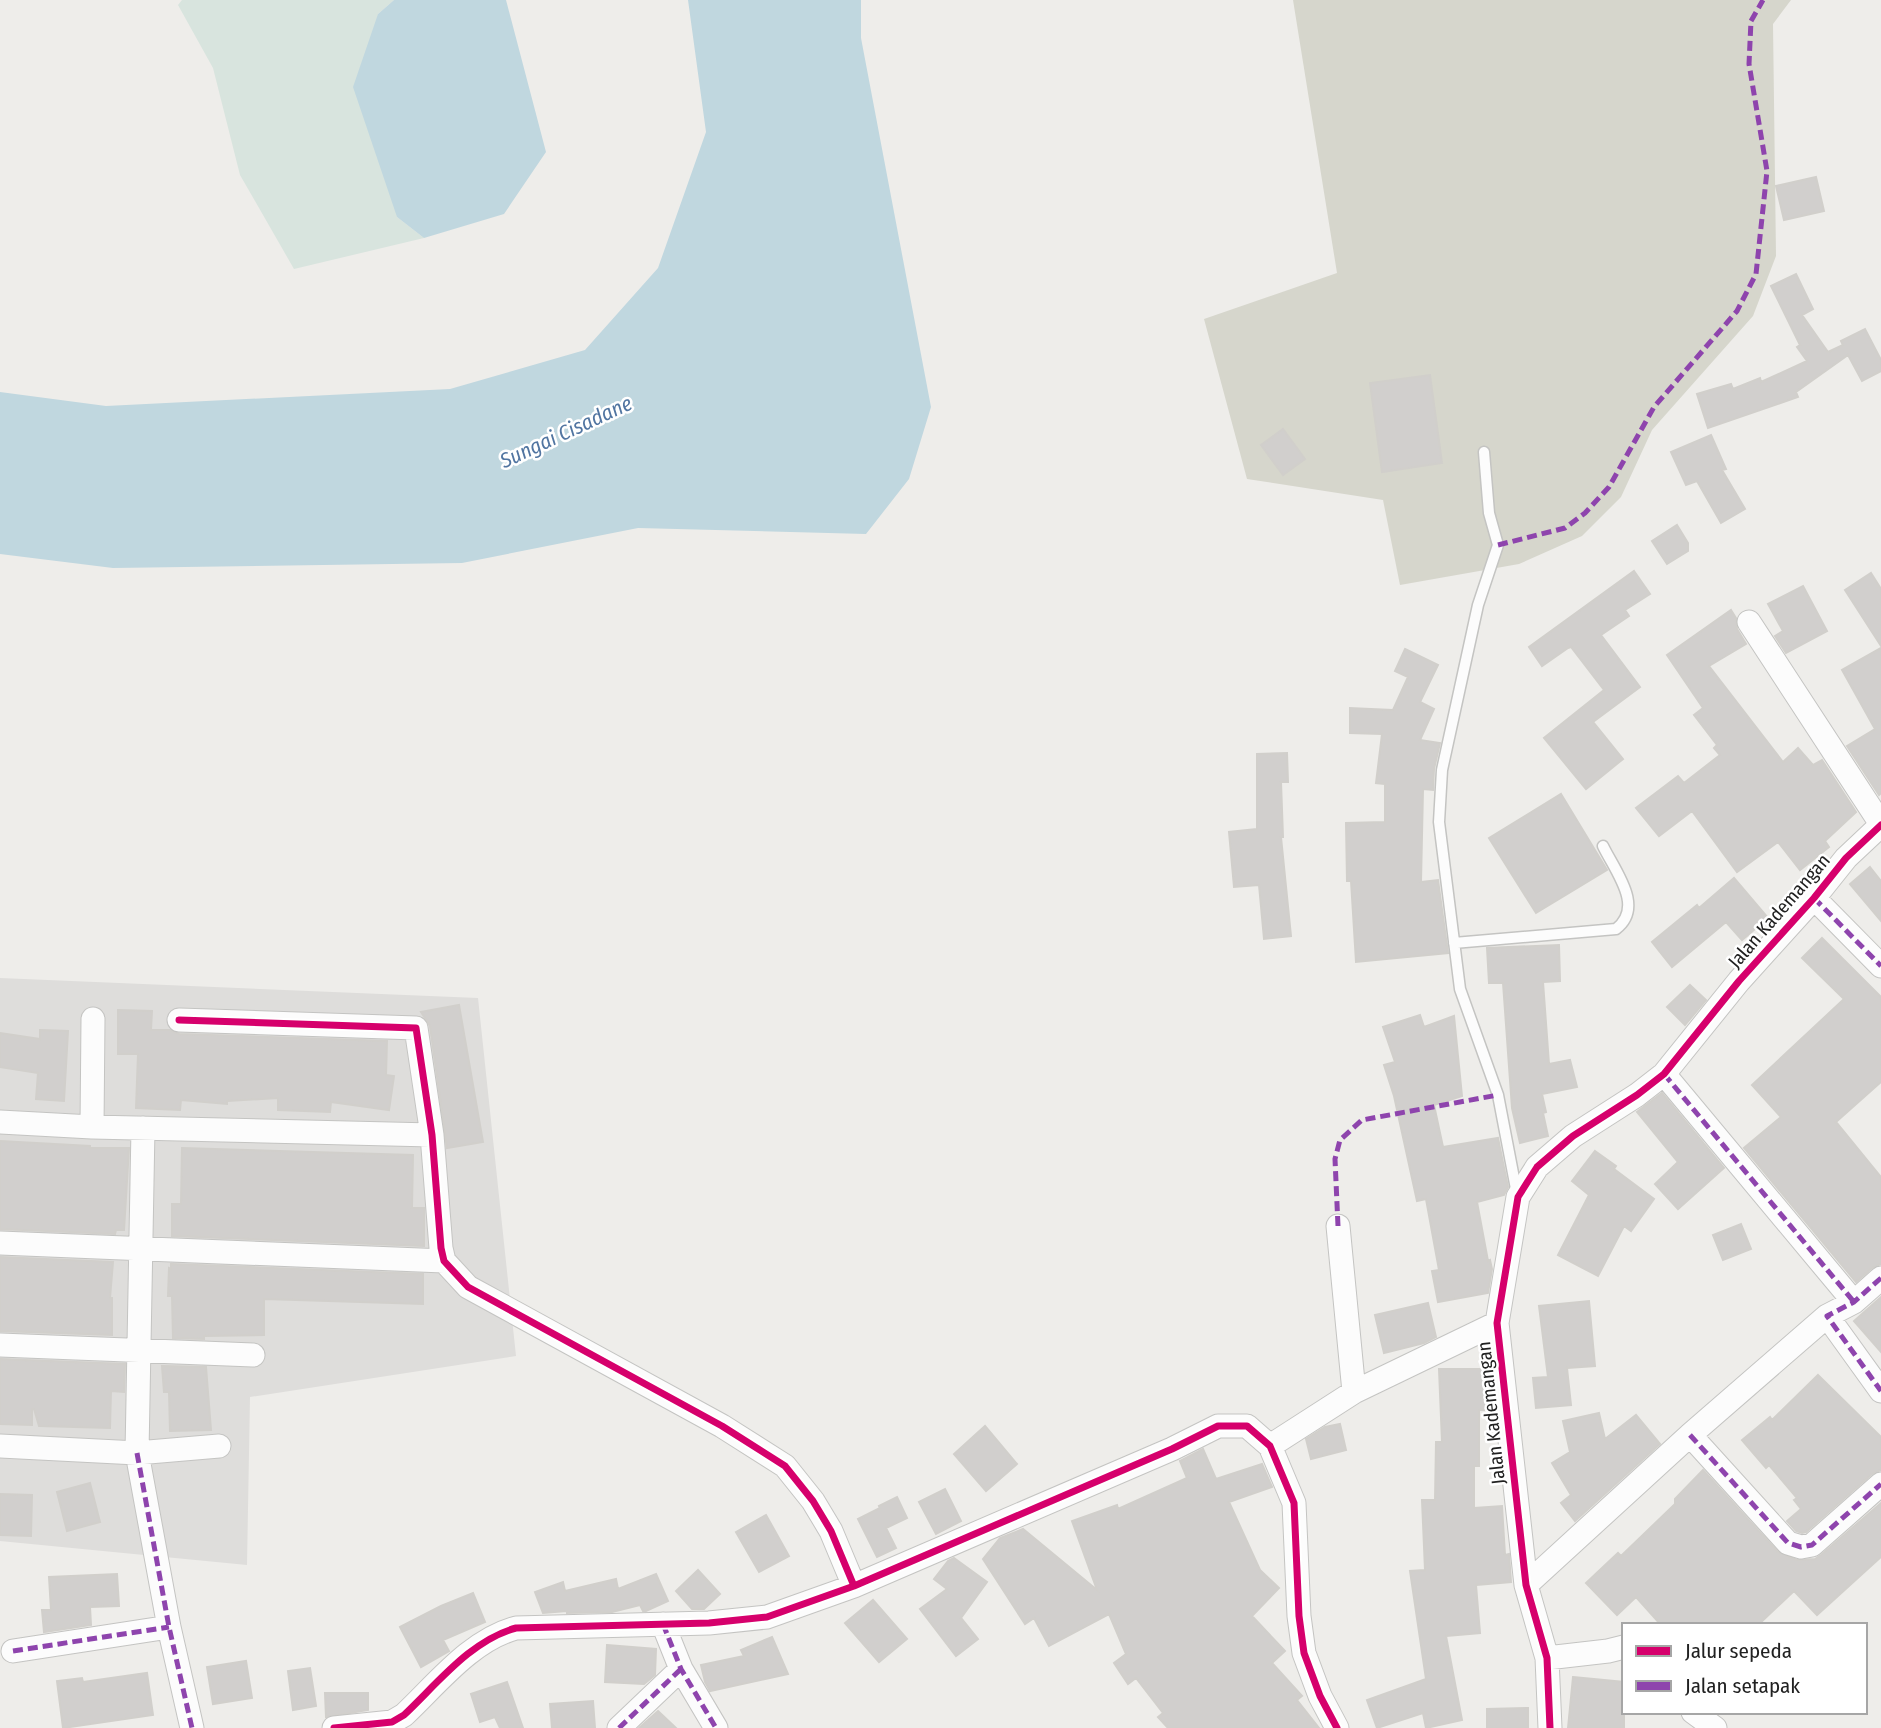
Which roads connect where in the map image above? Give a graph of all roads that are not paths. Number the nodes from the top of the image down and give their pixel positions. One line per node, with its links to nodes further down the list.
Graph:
1 (1483, 452): 6 (lane)
2 (1749, 622): 3 (street)
3 (1881, 825): 5 (street, Jalan Kademangan)
4 (1603, 846): 6 (lane)
5 (1814, 898): 7 (street); 10 (street, Jalan Kademangan)
6 (1454, 943): 15 (lane)
7 (1881, 966)
8 (93, 1018): 12 (street)
9 (179, 1020): 14 (street)
10 (1664, 1074): 15 (street, Jalan Kademangan); 21 (street)
11 (0, 1122): 12 (street)
12 (92, 1127): 13 (street)
13 (143, 1128): 14 (street); 18 (street)
14 (432, 1135): 19 (street)
15 (1518, 1197): 23 (street, Jalan Kademangan)
16 (1338, 1226): 28 (street)
17 (0, 1243): 18 (street)
18 (140, 1248): 19 (street); 25 (street)
19 (444, 1261): 36 (street)
20 (1881, 1278): 21 (street)
21 (1854, 1302): 22 (street)
22 (1827, 1316): 27 (street); 29 (street)
23 (1497, 1323): 28 (street); 35 (street, Jalan Kademangan)
24 (0, 1345): 25 (street)
25 (138, 1350): 26 (street); 33 (street)
26 (253, 1355)
27 (1881, 1391)
28 (1354, 1392): 32 (street)
29 (1690, 1435): 34 (street); 35 (street)
30 (0, 1446): 33 (street)
31 (219, 1446): 33 (street)
32 (1270, 1446): 36 (street); 49 (street)
33 (136, 1453): 38 (street)
34 (1881, 1484)
35 (1526, 1585): 41 (street, Jalan Kademangan)
36 (854, 1586): 37 (street)
37 (663, 1624): 42 (street); 44 (street)
38 (169, 1627): 39 (street); 45 (street)
39 (13, 1651)
40 (1619, 1654): 41 (street)
41 (1547, 1658): 50 (street, Jalan Kademangan)
42 (681, 1669): 47 (street); 48 (street)
43 (1696, 1714): 51 (street)
44 (393, 1725): 46 (street)
45 (192, 1728)
46 (334, 1728)
47 (619, 1728)
48 (716, 1728)
49 (1337, 1728)
50 (1550, 1728)
51 (1715, 1728)

